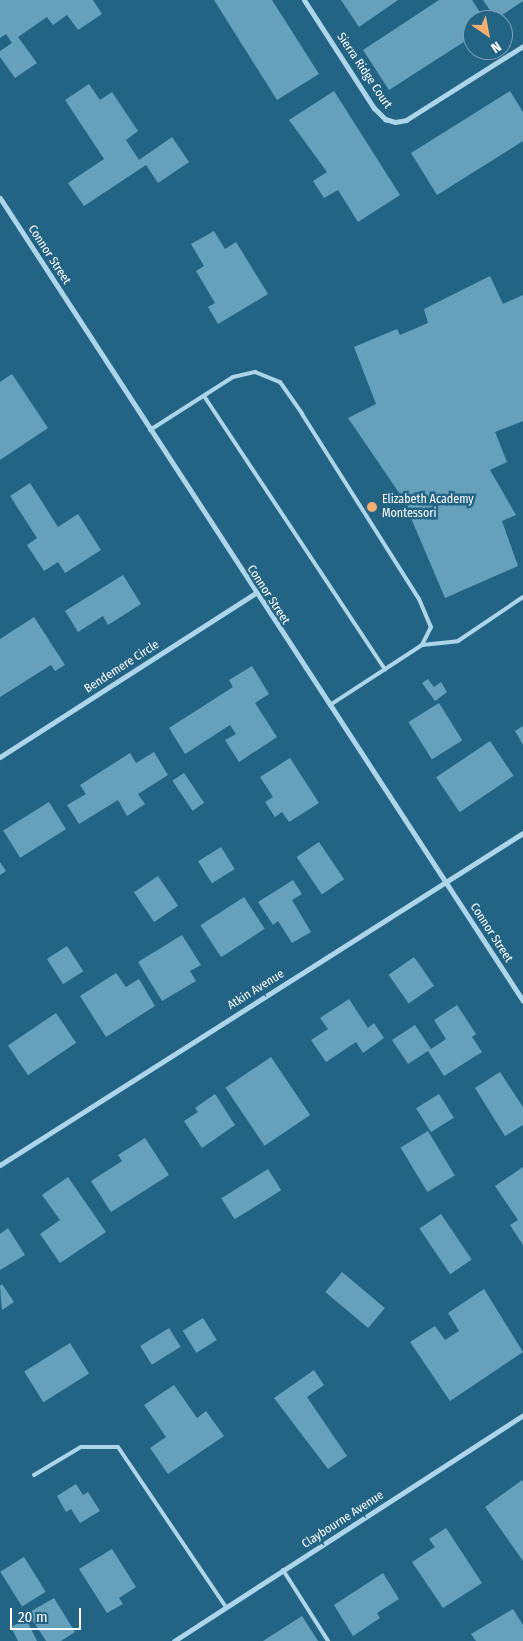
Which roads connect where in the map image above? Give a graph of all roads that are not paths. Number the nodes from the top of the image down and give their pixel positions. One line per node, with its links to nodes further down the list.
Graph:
1 (304, 0): 2 (street, Sierra Ridge Court)
2 (523, 46)
3 (0, 198): 5 (street, Connor Street)
4 (204, 396): 5 (lane); 8 (lane); 9 (lane)
5 (150, 430): 6 (street, Connor Street)
6 (255, 593): 10 (street, Connor Street); 11 (street, Bendemere Circle)
7 (523, 597): 8 (lane)
8 (422, 645): 9 (lane)
9 (385, 669): 10 (lane)
10 (330, 705): 13 (street, Connor Street)
11 (0, 757)
12 (523, 834): 13 (street, Atkin Avenue)
13 (445, 881): 14 (street, Connor Street); 15 (street, Atkin Avenue)
14 (523, 1000)
15 (0, 1165)
16 (523, 1415): 18 (street, Claybourne Avenue)
17 (34, 1476): 19 (lane)
18 (283, 1570): 19 (street, Claybourne Avenue); 21 (lane)
19 (226, 1607): 20 (street, Claybourne Avenue)
20 (174, 1641)
21 (328, 1641)

